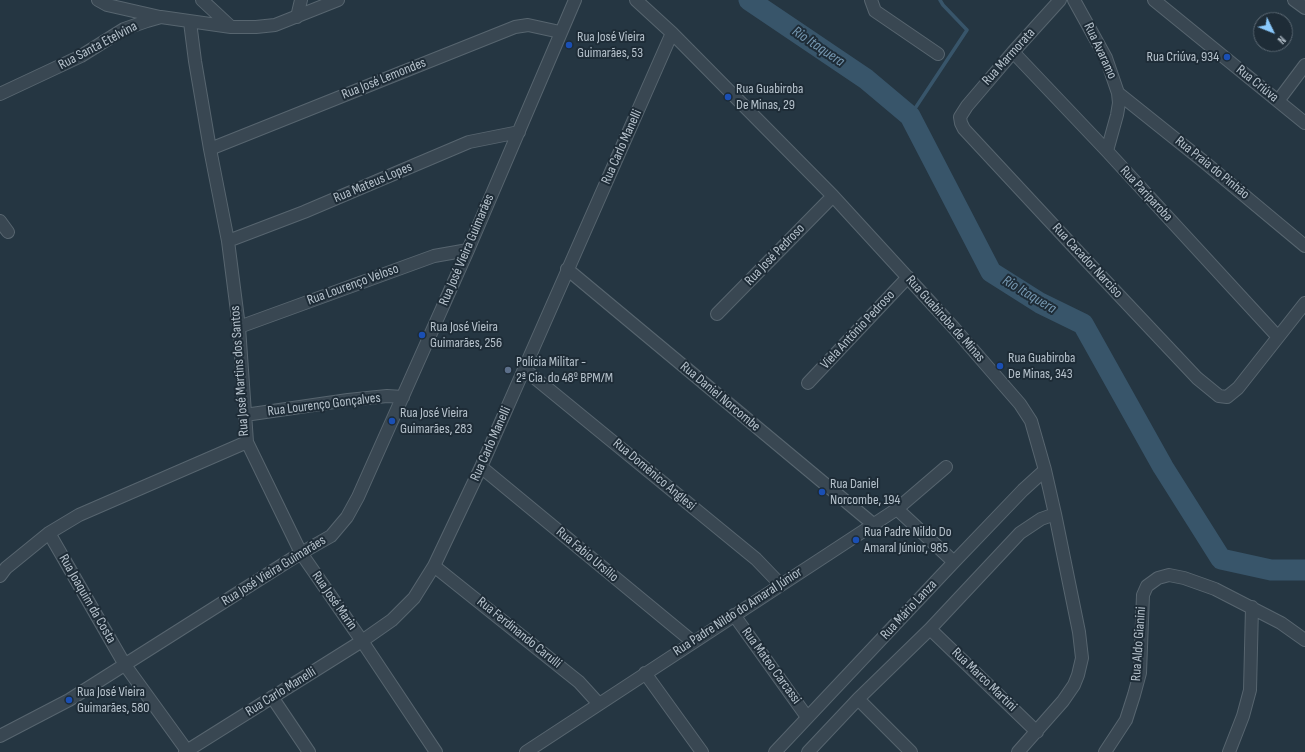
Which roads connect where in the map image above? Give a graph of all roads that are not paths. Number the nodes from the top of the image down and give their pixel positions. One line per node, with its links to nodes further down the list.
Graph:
1 (98, 0): 13 (street)
2 (202, 0): 16 (street)
3 (300, 0): 14 (street)
4 (338, 0): 14 (street, Rua Santa Etelvina)
5 (575, 0): 17 (street, Rua José Vieira Guimarães)
6 (636, 0): 18 (street, Rua Guabiroba de Minas)
7 (871, 0): 20 (street)
8 (1060, 0): 19 (street, Rua Marmorata)
9 (1074, 0): 22 (street, Rua Avaramo)
10 (1154, 0): 24 (street, Rua Criúva)
11 (1294, 0): 12 (street)
12 (1305, 8)
13 (161, 17): 15 (street, Rua Santa Etelvina); 23 (street, Rua Santa Etelvina)
14 (297, 17): 16 (street, Rua Santa Etelvina)
15 (190, 22): 16 (street, Rua Santa Etelvina); 28 (street, Rua José Martins dos Santos)
16 (231, 27)
17 (560, 32): 27 (street, Rua José Vieira Guimarães); 28 (street, Rua José Lemondes)
18 (672, 33): 30 (street, Rua Guabiroba de Minas); 36 (street, Rua Carlo Manelli)
19 (1013, 52): 25 (street, Rua Marmorata); 29 (street, Rua Pariparoba)
20 (938, 54)
21 (1305, 65): 24 (street)
22 (1118, 93): 29 (street, Rua Avaramo); 34 (street, Rua Praia do Pinhão)
23 (0, 94)
24 (1278, 101): 26 (street, Rua Criúva)
25 (960, 117): 41 (street, Rua Cacador Narciso)
26 (1305, 123)
27 (519, 132): 33 (street, Rua Mateus Lopes); 35 (street, Rua José Vieira Guimarães)
28 (210, 149): 33 (street, Rua José Martins dos Santos)
29 (1107, 151): 41 (street, Rua Pariparoba)
30 (833, 196): 37 (street, Rua Guabiroba de Minas); 39 (street, Rua José Pedroso)
31 (0, 220): 32 (street)
32 (8, 232)
33 (228, 241): 40 (street, Rua José Martins dos Santos)
34 (1305, 246)
35 (468, 250): 40 (street, Rua Lourenço Veloso); 44 (street, Rua José Vieira Guimarães)
36 (567, 270): 42 (street, Rua Carlo Manelli); 52 (street, Rua Daniel Norcombe)
37 (908, 277): 43 (street, Viela Antônio Pedroso); 49 (street, Rua Guabiroba de Minas)
38 (1305, 303): 41 (street)
39 (717, 314)
40 (239, 327): 45 (street, Rua José Martins dos Santos)
41 (1278, 337)
42 (524, 369): 47 (street, Rua Carlo Manelli); 58 (street, Rua Domênico Anglesi)
43 (808, 383)
44 (402, 397): 45 (street, Rua Lourenço Gonçalves); 54 (street, Rua José Vieira Guimarães)
45 (245, 415): 46 (street, Rua José Martins dos Santos)
46 (247, 442): 53 (street, Rua José Martins dos Santos); 54 (street, Rua José Marin)
47 (481, 467): 56 (street, Rua Carlo Manelli); 64 (street, Rua Fabio Ursílio)
48 (946, 467): 50 (street, Rua Padre Nildo do Amaral Júnior)
49 (1045, 470): 51 (street, Rua Guabiroba de Minas); 55 (street, Rua Mário Lanza)
50 (897, 509): 52 (street, Rua Padre Nildo do Amaral Júnior); 55 (street)
51 (1055, 514): 61 (street, Rua Mário Lanza); 71 (street, Rua Guabiroba de Minas)
52 (873, 524): 58 (street, Rua Padre Nildo do Amaral Júnior)
53 (49, 533): 57 (street, Rua José Martins dos Santos); 65 (street, Rua Joaquim da Costa)
54 (301, 553): 63 (street, Rua José Marin); 65 (street, Rua José Vieira Guimarães)
55 (954, 562): 70 (street, Rua Mário Lanza)
56 (434, 566): 63 (street, Rua Carlo Manelli); 69 (street, Rua Ferdinando Carulli)
57 (0, 576)
58 (780, 584): 60 (street, Rua Padre Nildo do Amaral Júnior)
59 (1252, 607): 62 (street, Rua Aldo Gianini); 82 (street, Rua Aldo Gianini); 83 (street)
60 (734, 615): 64 (street, Rua Padre Nildo do Amaral Júnior); 70 (street, Rua Mateo Carcassi)
61 (930, 629): 68 (street, Rua Mário Lanza); 71 (street, Rua Marco Martini)
62 (1305, 640)
63 (362, 641): 67 (street, Rua Carlo Manelli); 75 (street, Rua José Marin)
64 (693, 642): 66 (street, Rua Padre Nildo do Amaral Júnior)
65 (125, 665): 72 (street, Rua José Vieira Guimarães); 73 (street, Rua Joaquim da Costa)
66 (645, 673): 69 (street, Rua Padre Nildo do Amaral Júnior); 77 (street)
67 (272, 697): 73 (street, Rua Carlo Manelli); 74 (street)
68 (858, 699): 79 (street, Rua Mário Lanza); 80 (street)
69 (599, 704): 76 (street, Rua Padre Nildo do Amaral Júnior)
70 (807, 717): 78 (street, Rua Mário Lanza)
71 (1037, 732): 81 (street, Rua Guabiroba de Minas)
72 (0, 736)
73 (187, 752)
74 (309, 752)
75 (436, 752)
76 (526, 752)
77 (702, 752)
78 (775, 752)
79 (808, 752)
80 (910, 752)
81 (1018, 752)
82 (1105, 752)
83 (1229, 752)

